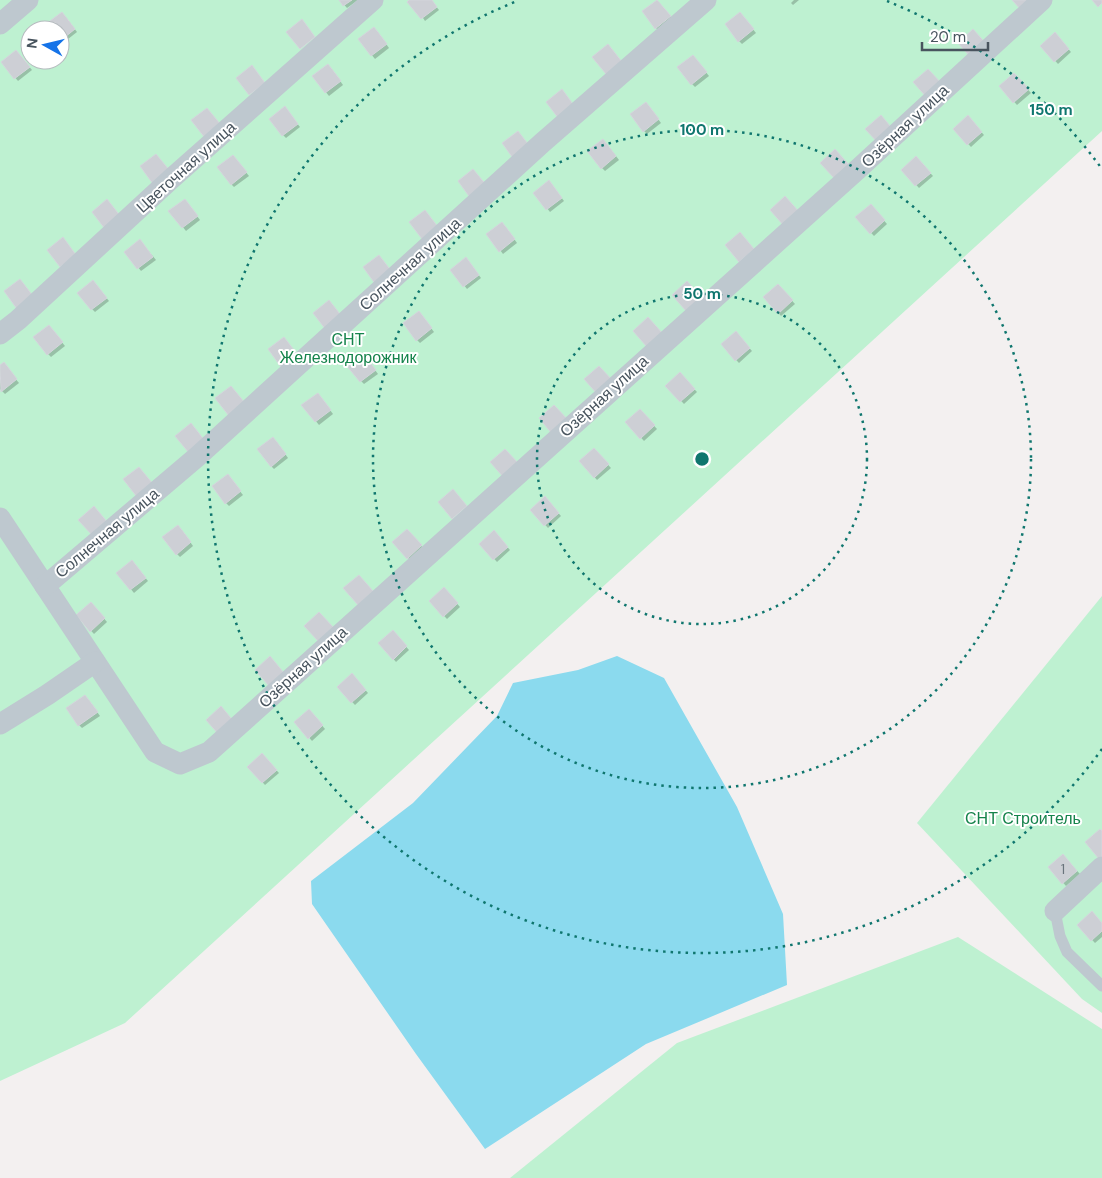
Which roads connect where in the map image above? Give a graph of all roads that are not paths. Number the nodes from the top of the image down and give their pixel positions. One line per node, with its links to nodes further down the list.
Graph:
1 (28, 0): 5 (street)
2 (373, 0): 6 (street, Цветочная улица)
3 (706, 0): 8 (street, Солнечная улица)
4 (1042, 0): 9 (street, Озёрная улица)
5 (0, 24)
6 (0, 334)
7 (0, 518): 8 (street)
8 (45, 586): 9 (street)
9 (95, 662): 10 (street)
10 (0, 724)
11 (1102, 867): 12 (street)
12 (1055, 911): 13 (lane)
13 (1102, 986)

